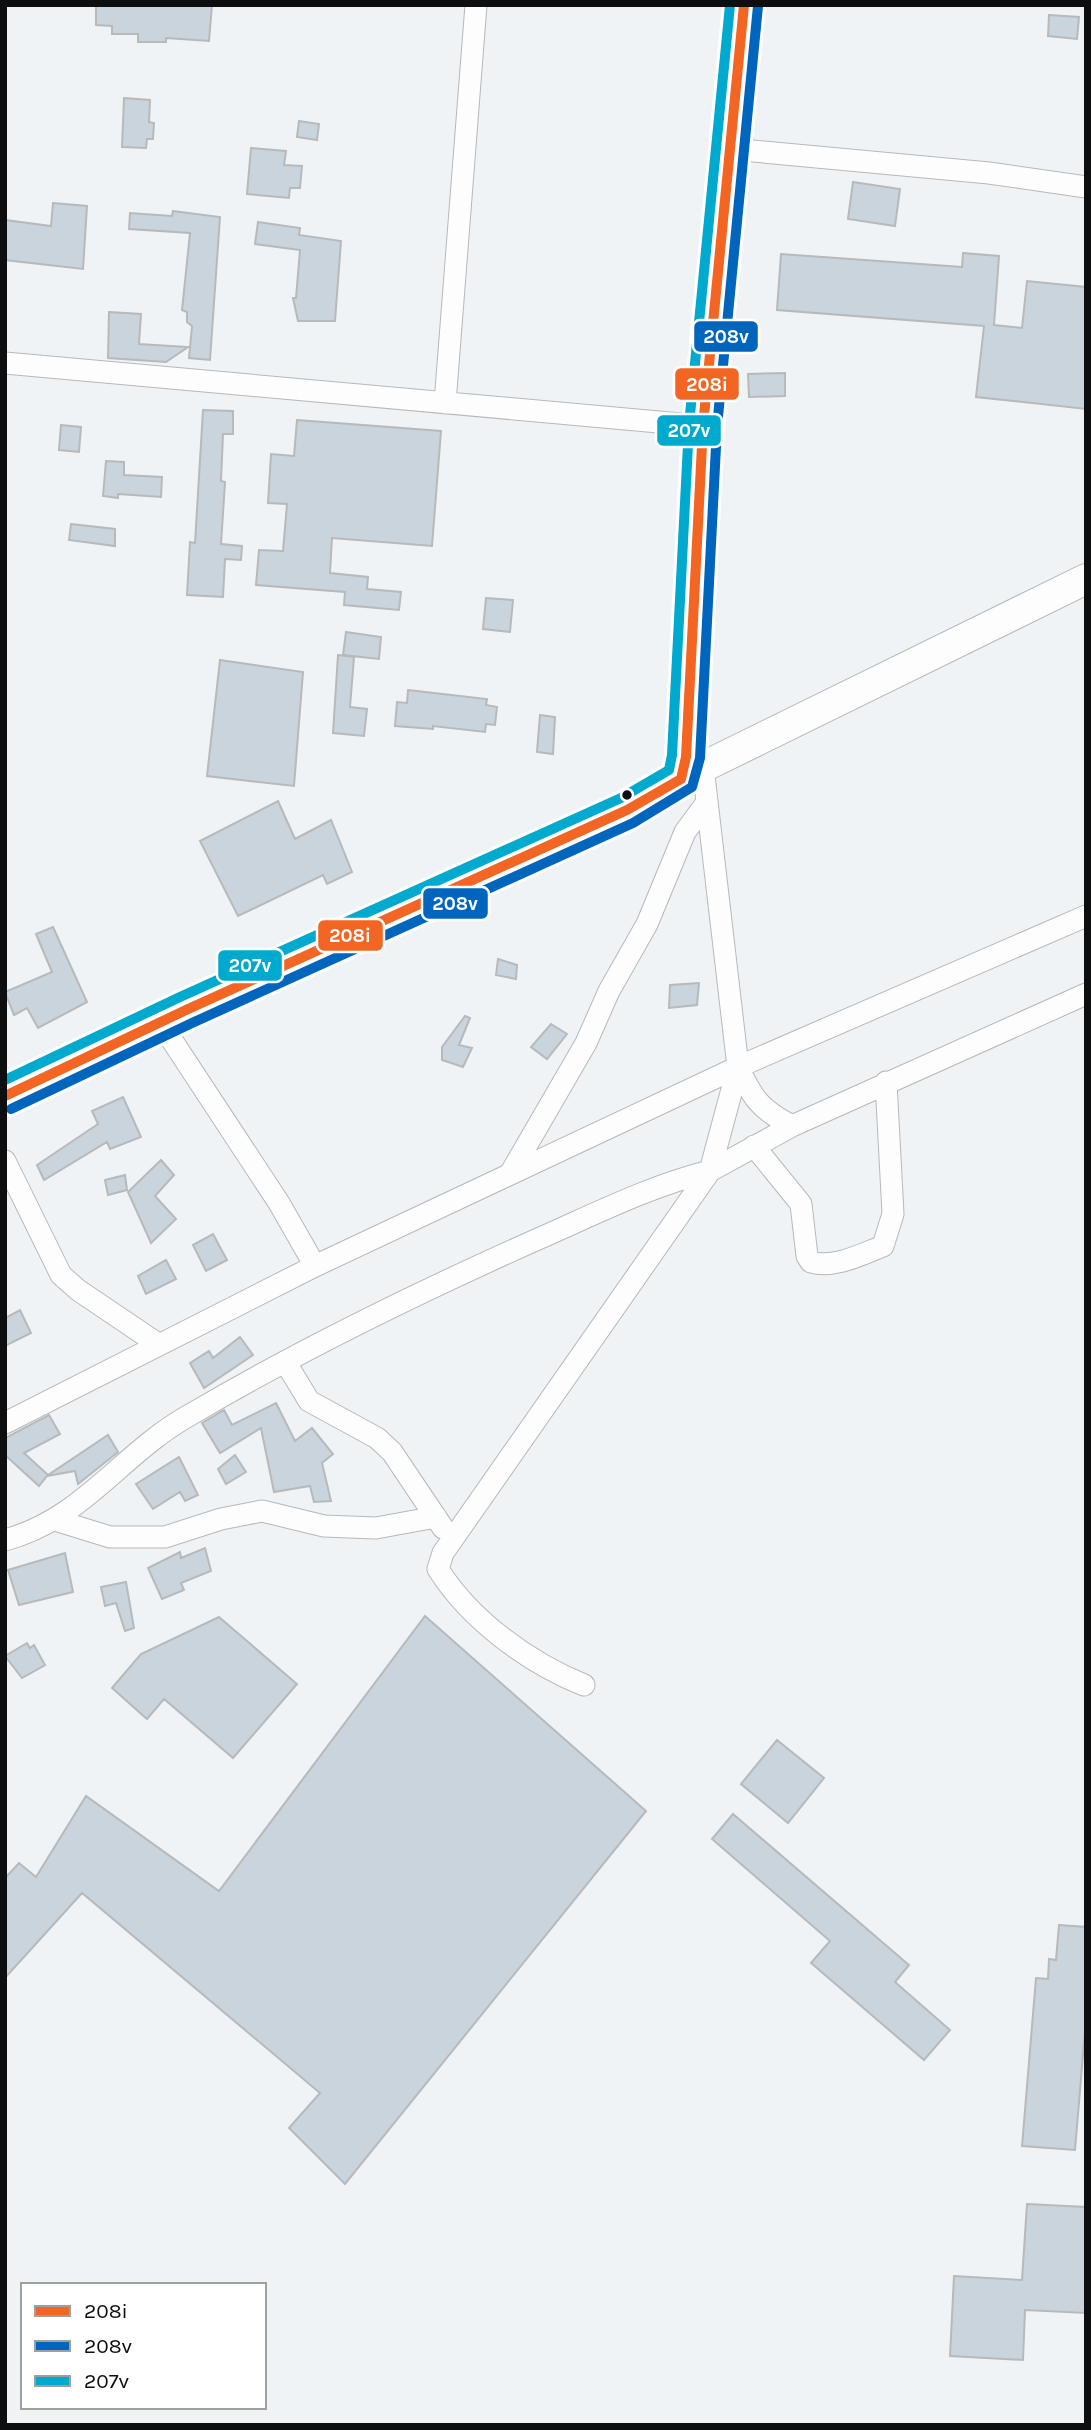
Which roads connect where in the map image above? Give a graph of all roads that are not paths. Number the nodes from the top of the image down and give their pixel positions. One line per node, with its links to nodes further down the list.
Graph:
1 (476, 5): 6 (street)
2 (744, 5): 3 (main road)
3 (731, 149): 4 (street); 7 (main road)
4 (1086, 187)
5 (5, 363): 6 (street)
6 (445, 403): 7 (street)
7 (703, 426): 9 (main road)
8 (1086, 579): 9 (main road)
9 (692, 773): 10 (street); 15 (main road)
10 (707, 802): 16 (street); 23 (street)
11 (1086, 916): 12 (street)
12 (1064, 926): 13 (street); 16 (street)
13 (1086, 934)
14 (1086, 994): 17 (street)
15 (160, 1022): 18 (main road); 24 (street)
16 (738, 1067): 19 (street); 22 (street); 23 (street)
17 (886, 1082): 19 (street); 20 (street)
18 (5, 1096)
19 (792, 1126): 20 (street)
20 (754, 1146): 22 (street)
21 (5, 1161): 25 (street)
22 (710, 1171): 26 (street); 31 (street)
23 (510, 1174): 24 (street)
24 (315, 1266): 25 (street)
25 (158, 1344): 27 (street)
26 (286, 1363): 28 (street); 29 (street)
27 (5, 1423)
28 (436, 1517): 29 (street); 31 (street)
29 (55, 1520): 30 (street)
30 (5, 1539)
31 (452, 1542): 32 (street)
32 (584, 1685)

